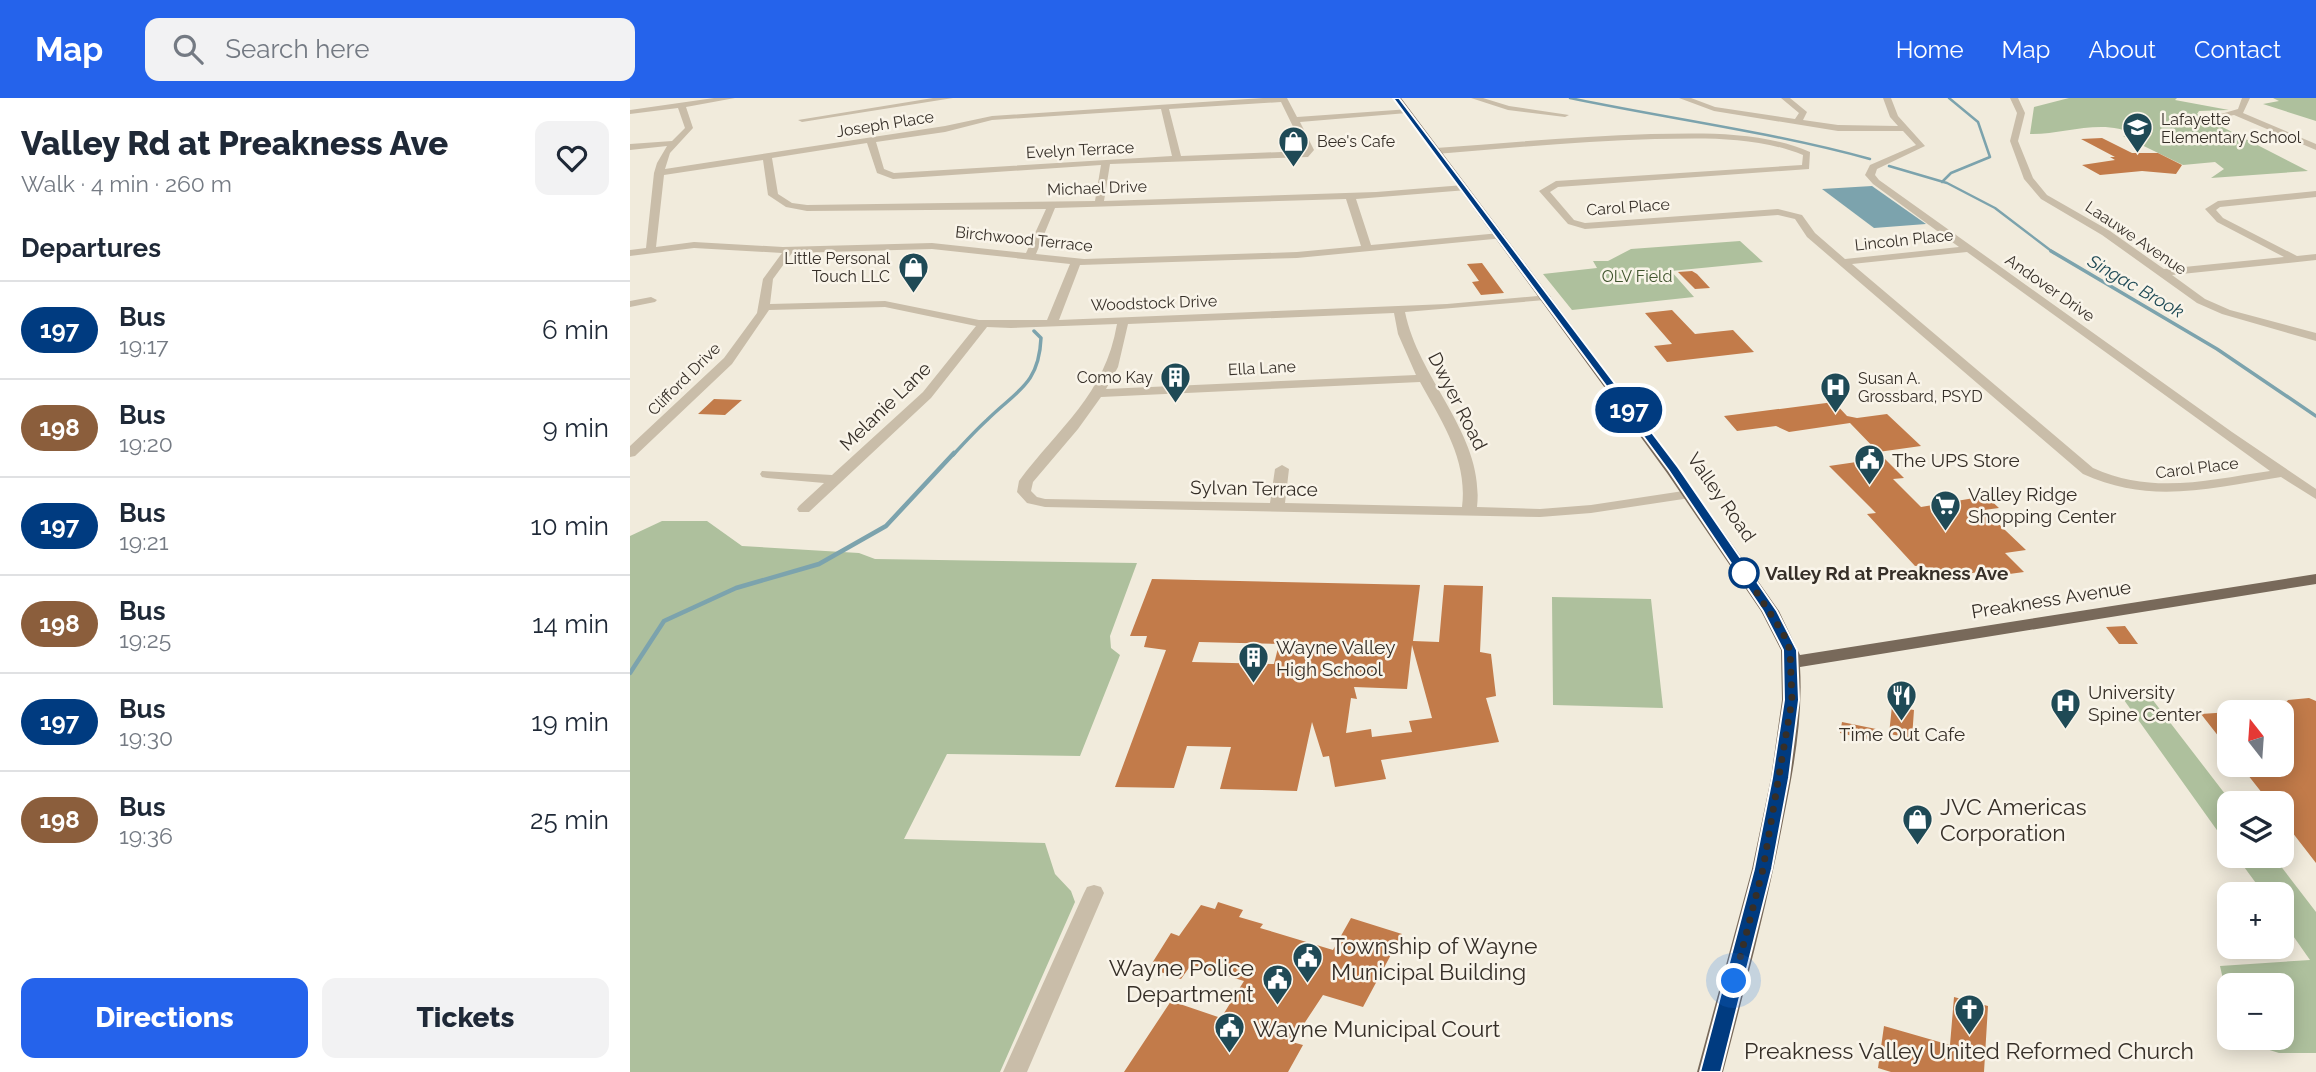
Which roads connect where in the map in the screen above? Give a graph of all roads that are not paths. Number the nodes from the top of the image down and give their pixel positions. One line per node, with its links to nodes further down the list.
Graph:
1 (731, 98): 11 (street)
2 (946, 98): 18 (street)
3 (1397, 98): 13 (main road, Valley Road)
4 (1475, 98): 16 (street)
5 (1683, 98): 20 (street)
6 (1784, 98): 20 (street)
7 (1887, 98): 21 (street, Andover Drive)
8 (2014, 98): 47 (street, Laauwe Avenue)
9 (2246, 98): 15 (street)
10 (1283, 99): 12 (street, Joseph Place); 19 (street)
11 (681, 105): 14 (street); 23 (street)
12 (1164, 107): 22 (street, Joseph Place); 28 (street)
13 (1407, 111): 19 (street); 26 (main road, Valley Road)
14 (630, 112)
15 (2237, 113): 17 (street); 25 (street)
16 (1565, 115)
17 (2218, 116)
18 (802, 120)
19 (1294, 120): 28 (street, Evelyn Terrace)
20 (1798, 122): 21 (street)
21 (1906, 129): 39 (street, Andover Drive)
22 (871, 141): 27 (street, Joseph Place); 29 (street, Evelyn Terrace)
23 (674, 143): 24 (street); 30 (street)
24 (630, 147)
25 (2316, 147)
26 (1436, 151): 31 (main road, Valley Road); 46 (street, Carol Place)
27 (767, 157): 30 (street, Joseph Place); 35 (street, Michael Drive)
28 (1177, 159): 29 (street, Evelyn Terrace)
29 (1106, 162): 34 (street)
30 (659, 173): 37 (street)
31 (1464, 188): 33 (street, Michael Drive); 36 (main road, Valley Road)
32 (2316, 194): 44 (street)
33 (1350, 196): 34 (street, Michael Drive); 38 (street)
34 (1099, 204): 35 (street, Michael Drive)
35 (1052, 205): 42 (street)
36 (1500, 236): 38 (street, Birchwood Terrace); 48 (main road, Valley Road)
37 (651, 249): 40 (street, Birchwood Terrace); 41 (street, Birchwood Terrace)
38 (1367, 249): 45 (street, Birchwood Terrace)
39 (1970, 249): 46 (street, Lincoln Place); 63 (street, Andover Drive)
40 (789, 250): 42 (street, Birchwood Terrace); 51 (street, Clifford Drive)
41 (630, 253)
42 (1030, 257): 45 (street, Birchwood Terrace)
43 (2316, 257): 44 (street)
44 (2294, 259): 47 (street)
45 (1076, 262): 55 (street)
46 (1842, 262): 63 (street, Carol Place)
47 (2161, 273): 57 (street, Laauwe Avenue)
48 (1545, 297): 52 (street, Woodstock Drive); 66 (main road, Valley Road)
49 (651, 300): 50 (street)
50 (630, 304)
51 (765, 307): 54 (street, Woodstock Drive); 61 (street, Clifford Drive)
52 (1399, 309): 53 (street, Woodstock Drive); 59 (street, Dwyer Road)
53 (1123, 321): 55 (street, Woodstock Drive); 60 (street, Sylvan Terrace)
54 (984, 323): 55 (street, Woodstock Drive); 65 (street, Melanie Lane)
55 (1052, 323)
56 (2316, 326): 57 (street)
57 (2286, 328): 58 (street, Laauwe Avenue)
58 (2316, 337)
59 (1426, 378): 60 (street, Ella Lane); 70 (street, Dwyer Road)
60 (1100, 393): 68 (street, Sylvan Terrace)
61 (630, 453)
62 (1282, 469): 68 (street)
63 (2282, 472): 67 (street, Andover Drive)
64 (767, 474): 65 (street)
65 (836, 480): 69 (street, Melanie Lane)
66 (1690, 494): 70 (street, Sylvan Terrace); 72 (main road, Valley Road)
67 (2316, 495)
68 (1277, 507): 70 (street, Sylvan Terrace)
69 (804, 509)
70 (1469, 512)
71 (2316, 579): 72 (main road, Preakness Avenue)
72 (1793, 662): 75 (main road, Valley Road)
73 (1094, 893): 74 (street)
74 (1015, 1072)
75 (1710, 1072)

